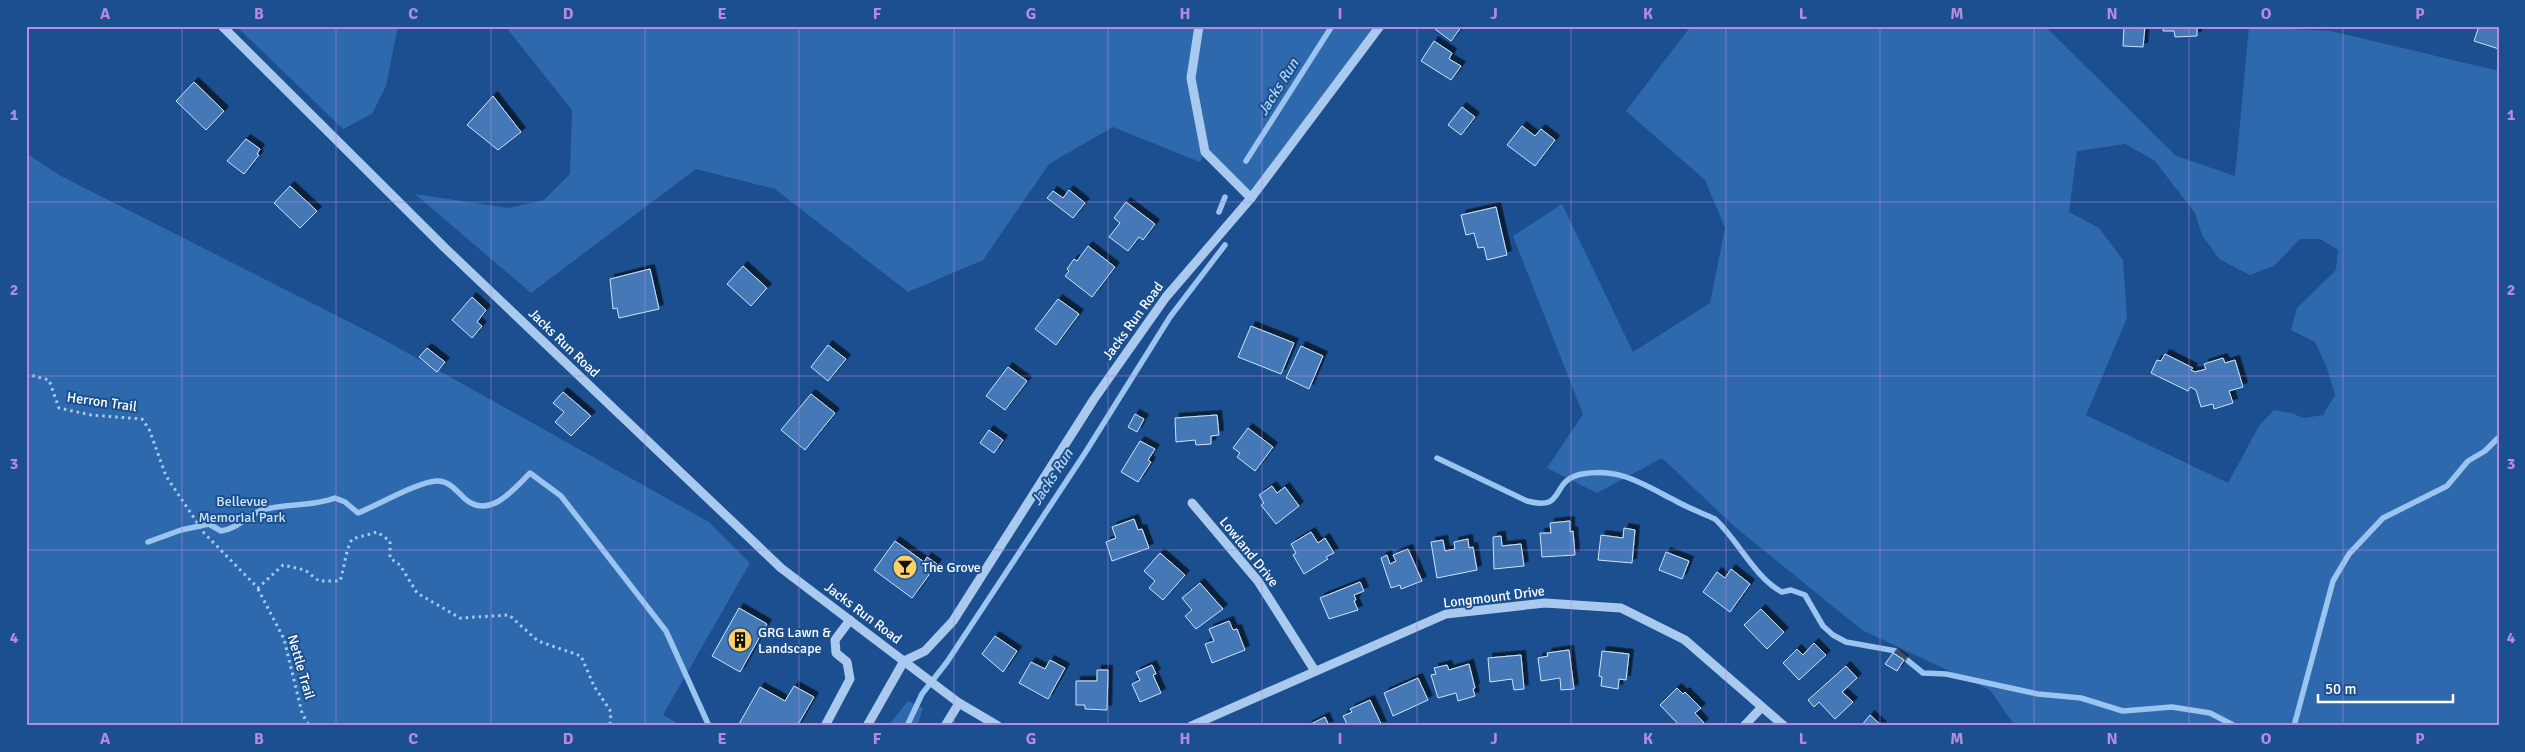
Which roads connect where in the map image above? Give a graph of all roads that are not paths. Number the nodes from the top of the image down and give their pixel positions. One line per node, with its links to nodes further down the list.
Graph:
1 (222, 26): 6 (street, Jacks Run Road)
2 (1199, 26): 4 (street)
3 (1380, 26): 4 (street, Jacks Run Road)
4 (1251, 198): 7 (street, Jacks Run Road)
5 (1192, 503): 8 (street, Lowland Drive)
6 (850, 620): 7 (street, Jacks Run Road); 11 (street)
7 (904, 661): 9 (street); 12 (street, Jacks Run Road)
8 (1314, 671): 10 (street, Longmount Drive); 15 (street, Longmount Drive)
9 (959, 703): 13 (street); 14 (street)
10 (1761, 708): 16 (street); 17 (street, Longmount Drive)
11 (825, 726)
12 (866, 726)
13 (945, 726)
14 (998, 726)
15 (1191, 726)
16 (1744, 726)
17 (1784, 726)

